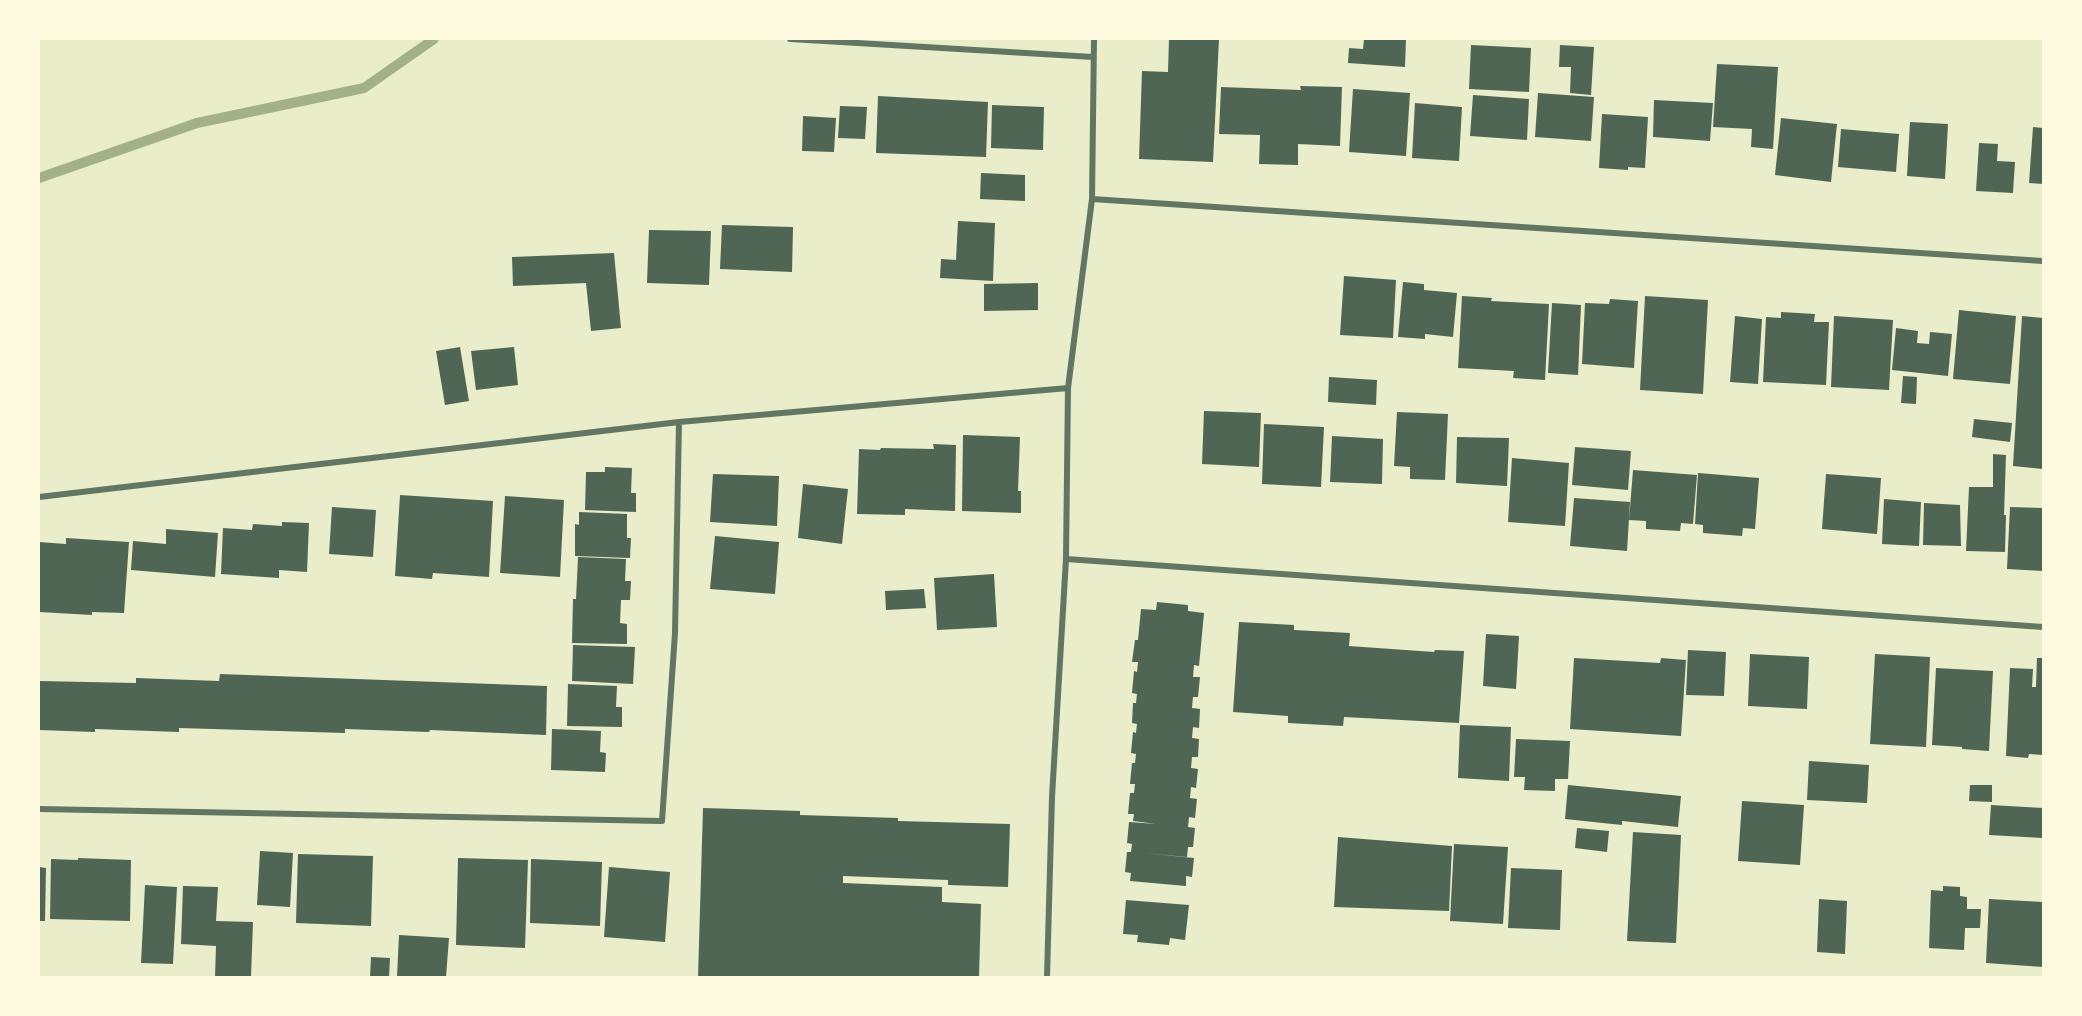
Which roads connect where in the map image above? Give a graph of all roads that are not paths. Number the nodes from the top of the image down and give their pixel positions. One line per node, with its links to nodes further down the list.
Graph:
1 (790, 39): 3 (street)
2 (1094, 39): 3 (street)
3 (1093, 57): 4 (street)
4 (1092, 199): 5 (street); 6 (street)
5 (2043, 261)
6 (1068, 388): 7 (street); 9 (street)
7 (679, 422): 8 (street); 11 (street)
8 (39, 497)
9 (1066, 559): 10 (street); 12 (street)
10 (2043, 627)
11 (39, 809)
12 (1047, 977)

